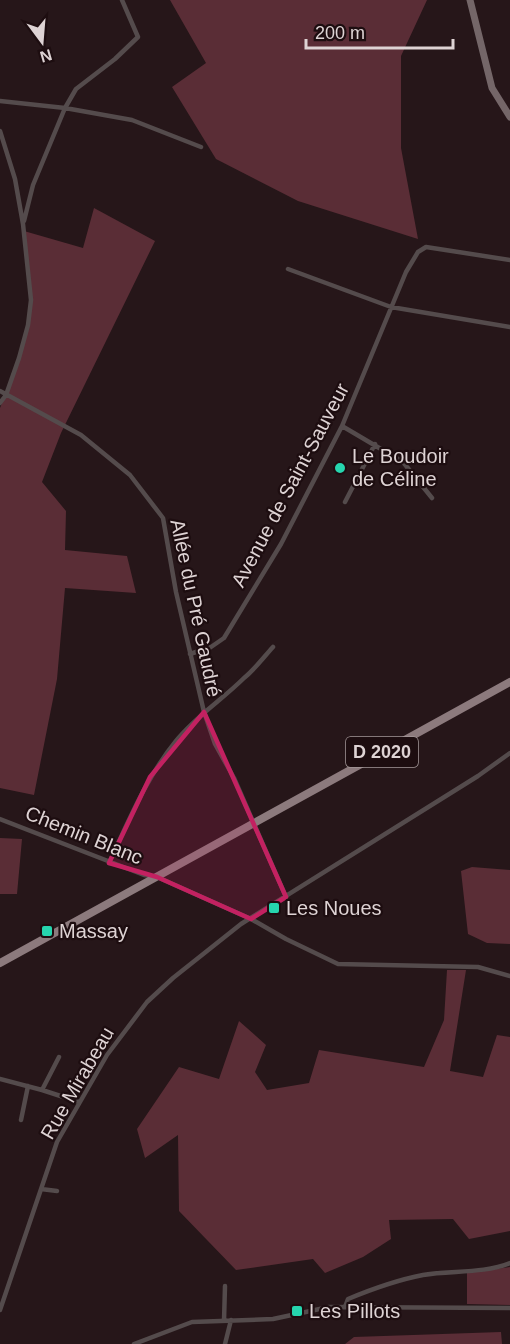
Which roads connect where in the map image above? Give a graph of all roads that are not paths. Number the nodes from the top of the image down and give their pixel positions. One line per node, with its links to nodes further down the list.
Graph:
1 (122, 0): 4 (street)
2 (470, 0): 5 (street)
3 (0, 100): 4 (street)
4 (66, 108): 7 (street); 8 (street)
5 (510, 117)
6 (0, 131): 8 (street)
7 (201, 147)
8 (23, 224): 14 (street)
9 (510, 260): 11 (street, Avenue de Saint-Sauveur)
10 (288, 269): 11 (street)
11 (391, 307): 12 (street); 16 (street, Avenue de Saint-Sauveur)
12 (510, 327)
13 (0, 391): 14 (street, Allée du Pré Gaudré)
14 (6, 395): 15 (street); 21 (street, Allée du Pré Gaudré)
15 (0, 403)
16 (342, 426): 17 (street); 21 (street, Avenue de Saint-Sauveur)
17 (375, 444): 18 (street); 19 (street)
18 (432, 498)
19 (345, 502)
20 (273, 647): 23 (street)
21 (190, 654): 23 (street, Allée du Pré Gaudré)
22 (510, 682): 26 (main road, D 2020)
23 (204, 712): 26 (street, Allée du Pré Gaudré); 27 (street)
24 (510, 753): 29 (street, Rue Mirabeau)
25 (0, 819): 27 (street, Chemin Blanc)
26 (254, 823): 28 (main road, D 2020); 29 (street, Allée du Pré Gaudré)
27 (110, 863): 28 (street, Chemin Blanc)
28 (157, 877): 30 (street, Chemin Blanc); 31 (main road, D 2020)
29 (286, 897): 30 (street, Rue Mirabeau)
30 (251, 919): 32 (street, Chemin Blanc); 37 (street, Rue Mirabeau)
31 (0, 963)
32 (510, 976)
33 (59, 1056): 36 (street)
34 (0, 1079): 35 (street)
35 (28, 1086): 36 (street); 38 (street)
36 (42, 1089): 37 (street)
37 (78, 1102): 39 (street, Rue Mirabeau)
38 (21, 1120)
39 (41, 1189): 40 (street); 45 (street, Rue Mirabeau)
40 (57, 1191)
41 (510, 1263): 43 (street)
42 (225, 1286): 47 (street)
43 (345, 1307): 44 (street); 46 (street)
44 (510, 1308)
45 (0, 1310)
46 (231, 1320): 47 (street); 49 (street)
47 (224, 1321): 48 (street)
48 (134, 1344)
49 (225, 1344)

